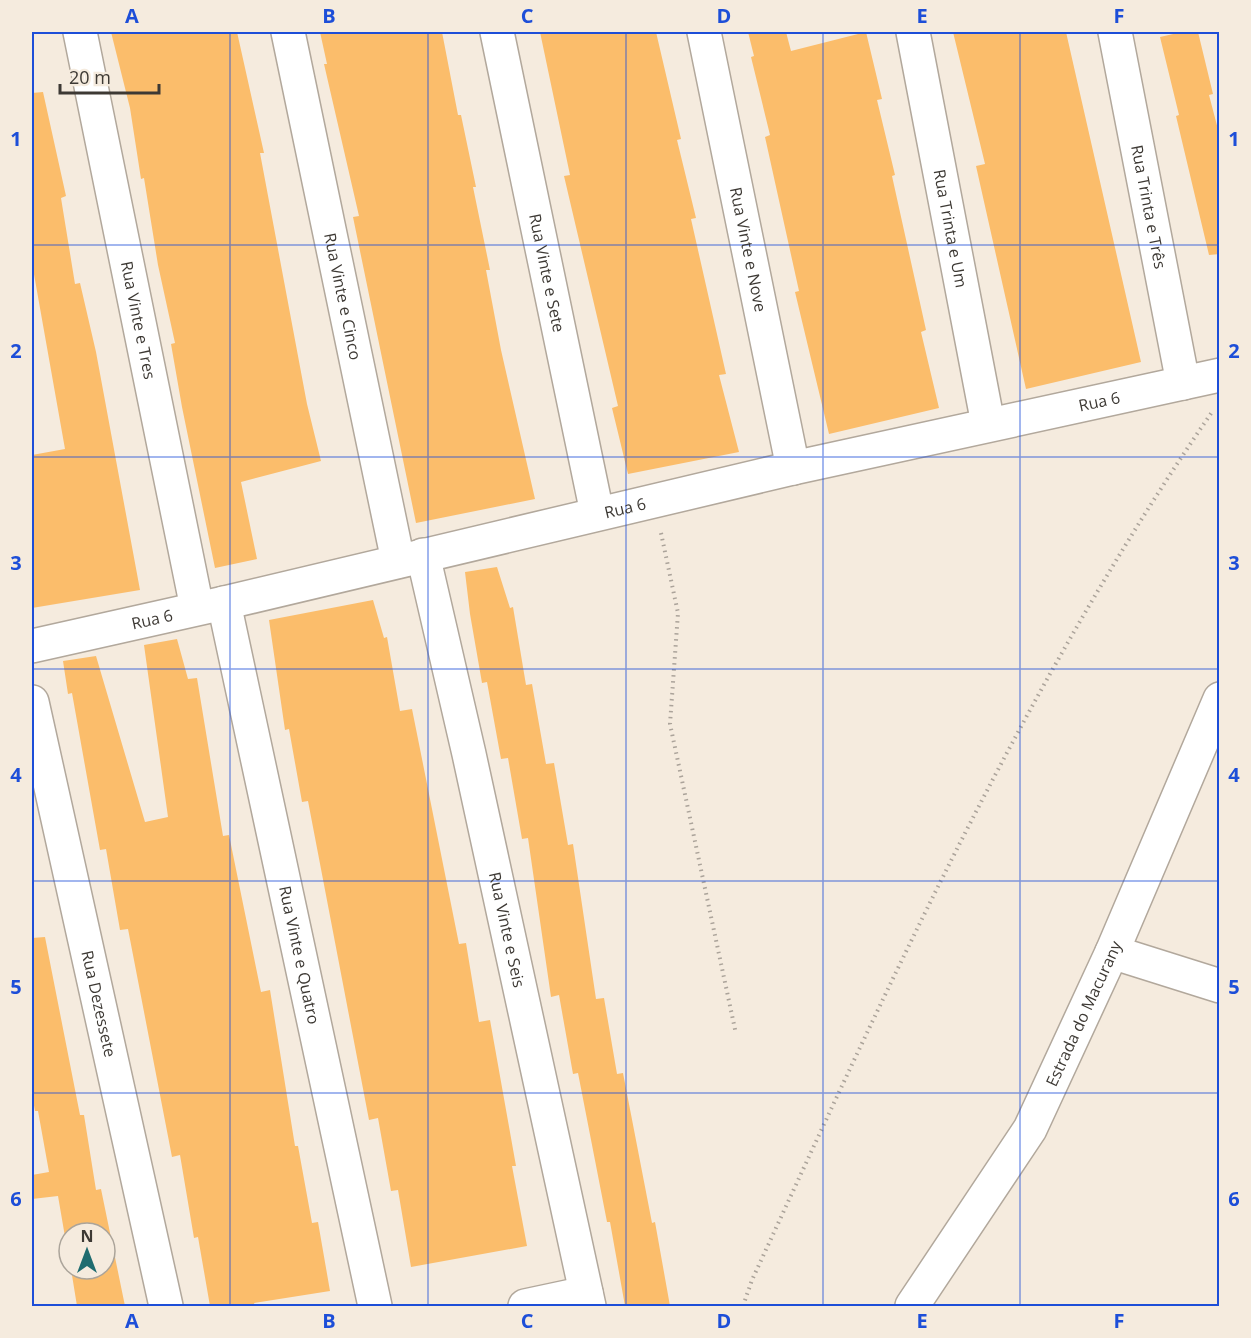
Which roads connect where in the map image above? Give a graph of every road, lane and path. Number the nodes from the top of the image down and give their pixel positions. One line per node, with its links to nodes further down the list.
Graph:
1 (80, 32): 15 (street, Rua Vinte e Tres)
2 (288, 32): 14 (street, Rua Vinte e Cinco)
3 (497, 32): 13 (street, Rua Vinte e Sete)
4 (704, 32): 11 (street, Rua Vinte e Nove)
5 (913, 32): 10 (street, Rua Trinta e Um)
6 (1115, 32): 8 (street, Rua Trinta e Três)
7 (1220, 375): 8 (street, Rua 6)
8 (1183, 383): 10 (street, Rua 6)
9 (1213, 411): 26 (path)
10 (988, 424): 11 (street, Rua 6)
11 (793, 468): 12 (street, Rua 6)
12 (654, 500): 13 (street, Rua 6); 21 (path)
13 (597, 513): 14 (street, Rua 6)
14 (410, 558): 15 (street, Rua 6); 22 (street, Rua Vinte e Seis)
15 (210, 606): 16 (street, Rua 6); 24 (street, Rua Vinte e Quatro)
16 (32, 646)
17 (1220, 699): 19 (street, Estrada do Macurany)
18 (32, 702): 23 (street, Rua Dezessete)
19 (1112, 951): 20 (street); 27 (street, Estrada do Macurany)
20 (1220, 986)
21 (736, 1034)
22 (588, 1300): 25 (street)
23 (166, 1306)
24 (375, 1306)
25 (525, 1306)
26 (743, 1306)
27 (912, 1306)

